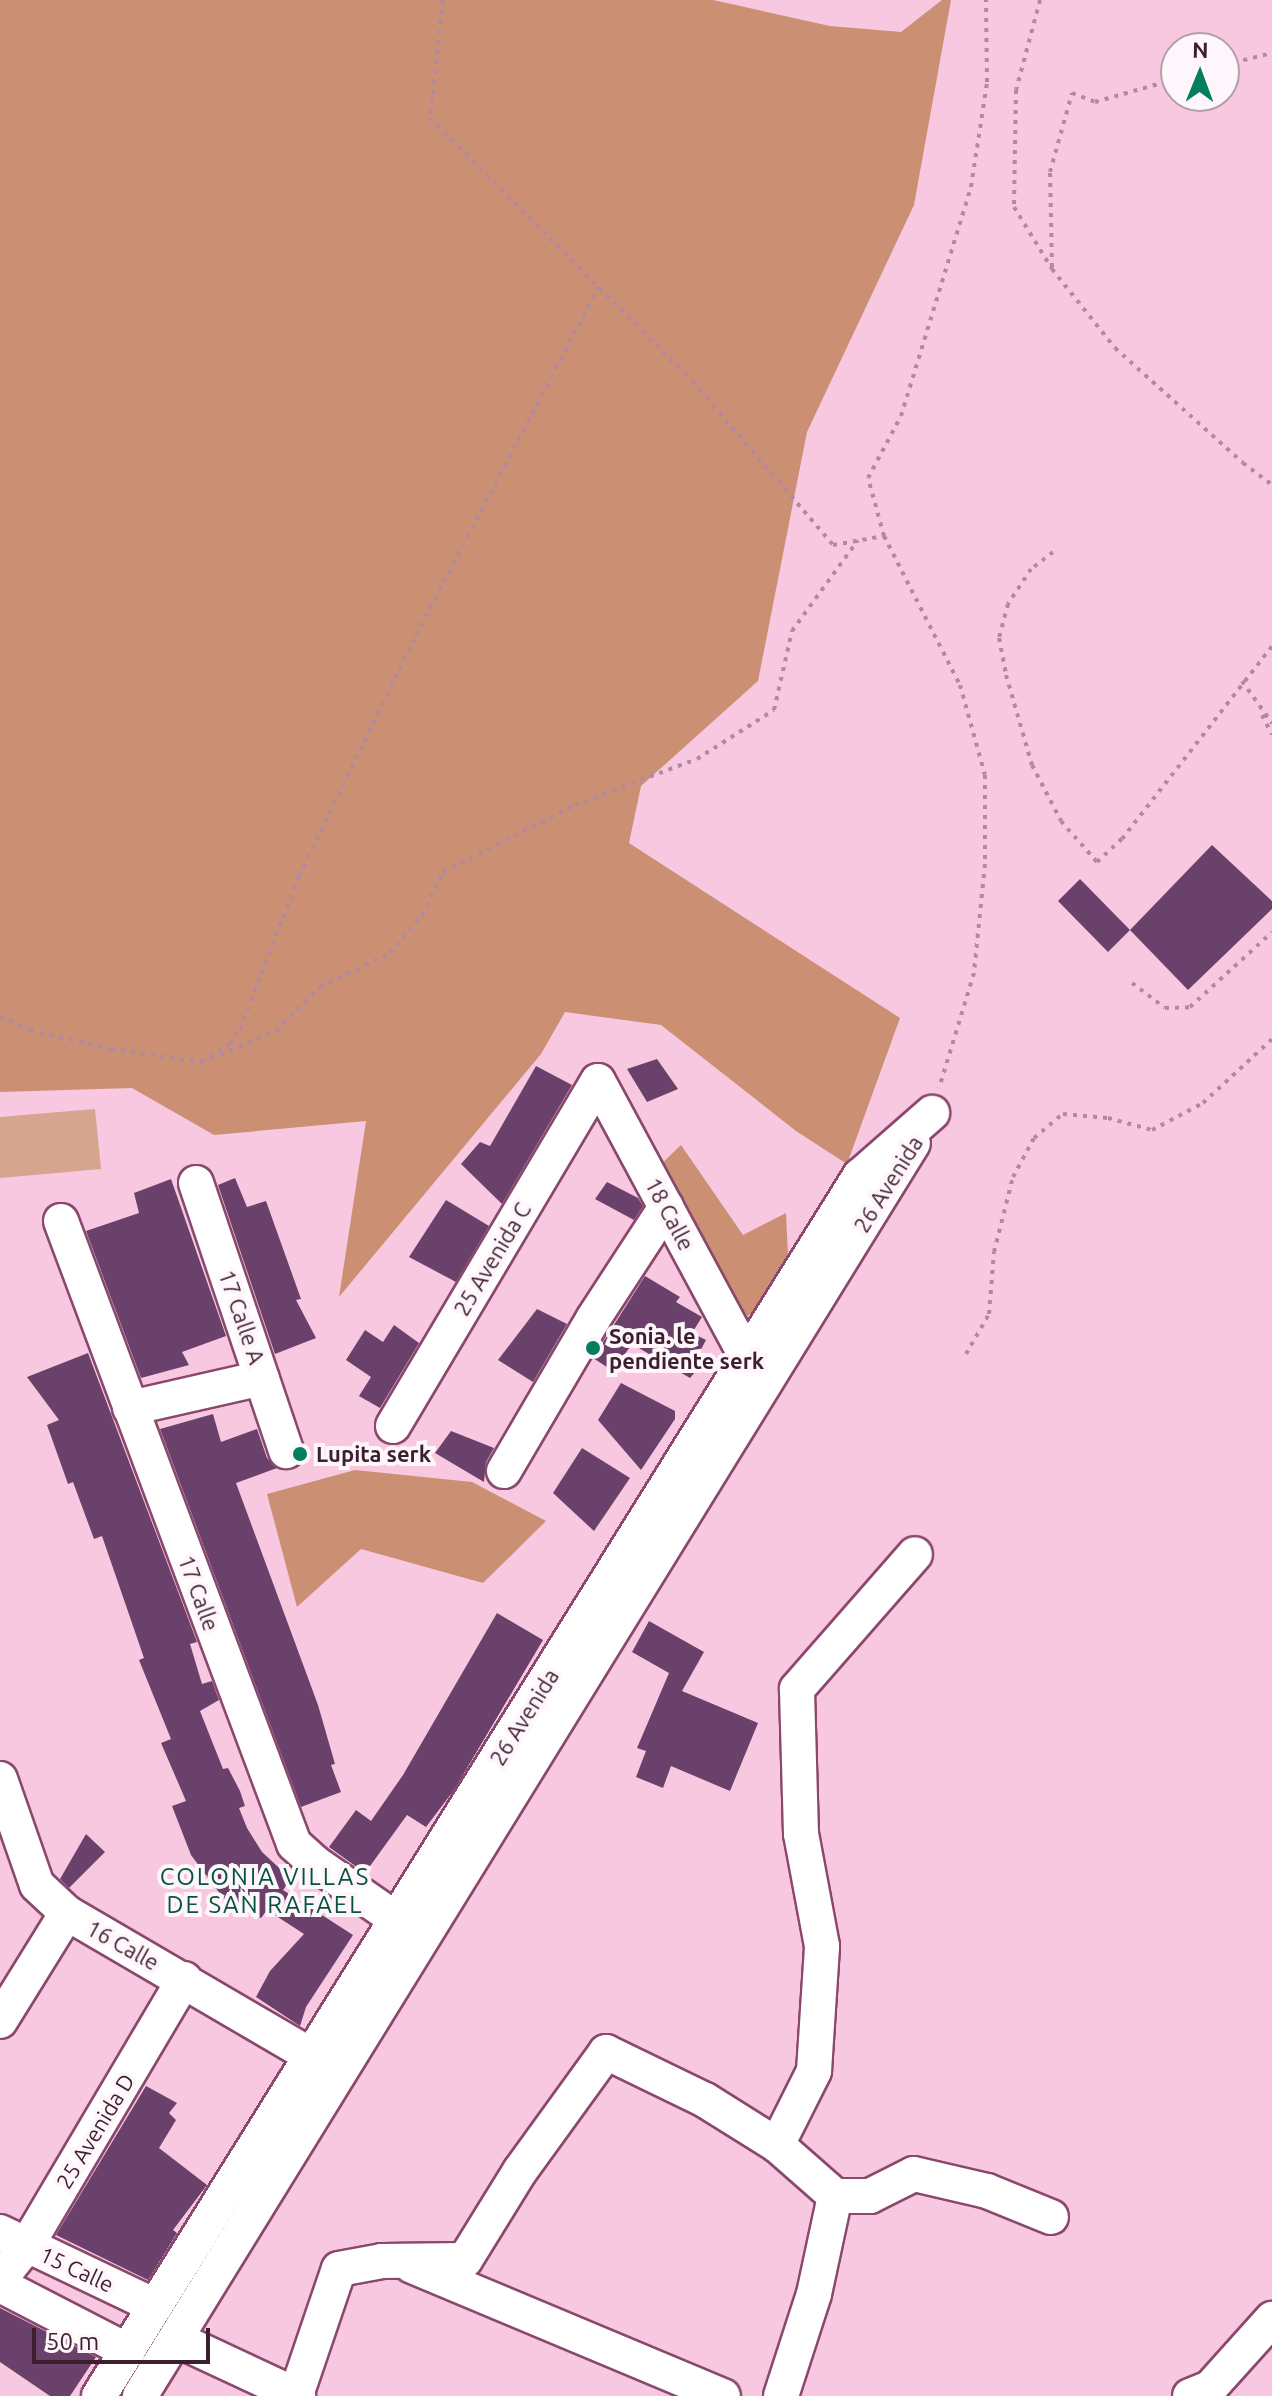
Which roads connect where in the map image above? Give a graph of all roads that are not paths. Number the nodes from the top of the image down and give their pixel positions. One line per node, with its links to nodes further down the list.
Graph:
1 (591, 1092): 3 (street, 18 Calle); 8 (street, 25 Avenida C)
2 (196, 1183): 6 (street, 17 Calle A)
3 (666, 1207): 5 (street, 18 Calle); 10 (street)
4 (61, 1221): 7 (street, 17 Calle)
5 (747, 1358): 14 (street, 26 Avenida); 26 (street, 26 Avenida)
6 (262, 1378): 7 (street); 9 (street, 17 Calle A)
7 (130, 1408): 14 (street, 17 Calle)
8 (393, 1426)
9 (286, 1451)
10 (504, 1471)
11 (915, 1554): 18 (street)
12 (2, 1788): 13 (street, 16 Calle)
13 (67, 1913): 15 (street, 16 Calle); 16 (street)
14 (397, 1920): 17 (street, 26 Avenida)
15 (184, 1979): 17 (street, 16 Calle); 21 (street, 25 Avenida D)
16 (0, 2021)
17 (310, 2055): 24 (street, 26 Avenida)
18 (777, 2145): 19 (street); 22 (street)
19 (835, 2196): 20 (street); 32 (street)
20 (1051, 2217)
21 (14, 2238): 23 (street, 25 Avenida D); 24 (street, 15 Calle)
22 (401, 2261): 30 (street); 31 (street)
23 (0, 2282): 27 (street)
24 (155, 2306): 27 (street, 26 Avenida)
25 (1272, 2319): 33 (street)
26 (176, 2339): 29 (street, 26 Avenida); 30 (street)
27 (128, 2351): 28 (street, 26 Avenida)
28 (99, 2396)
29 (140, 2396)
30 (297, 2396)
31 (723, 2396)
32 (781, 2396)
33 (1190, 2396)

